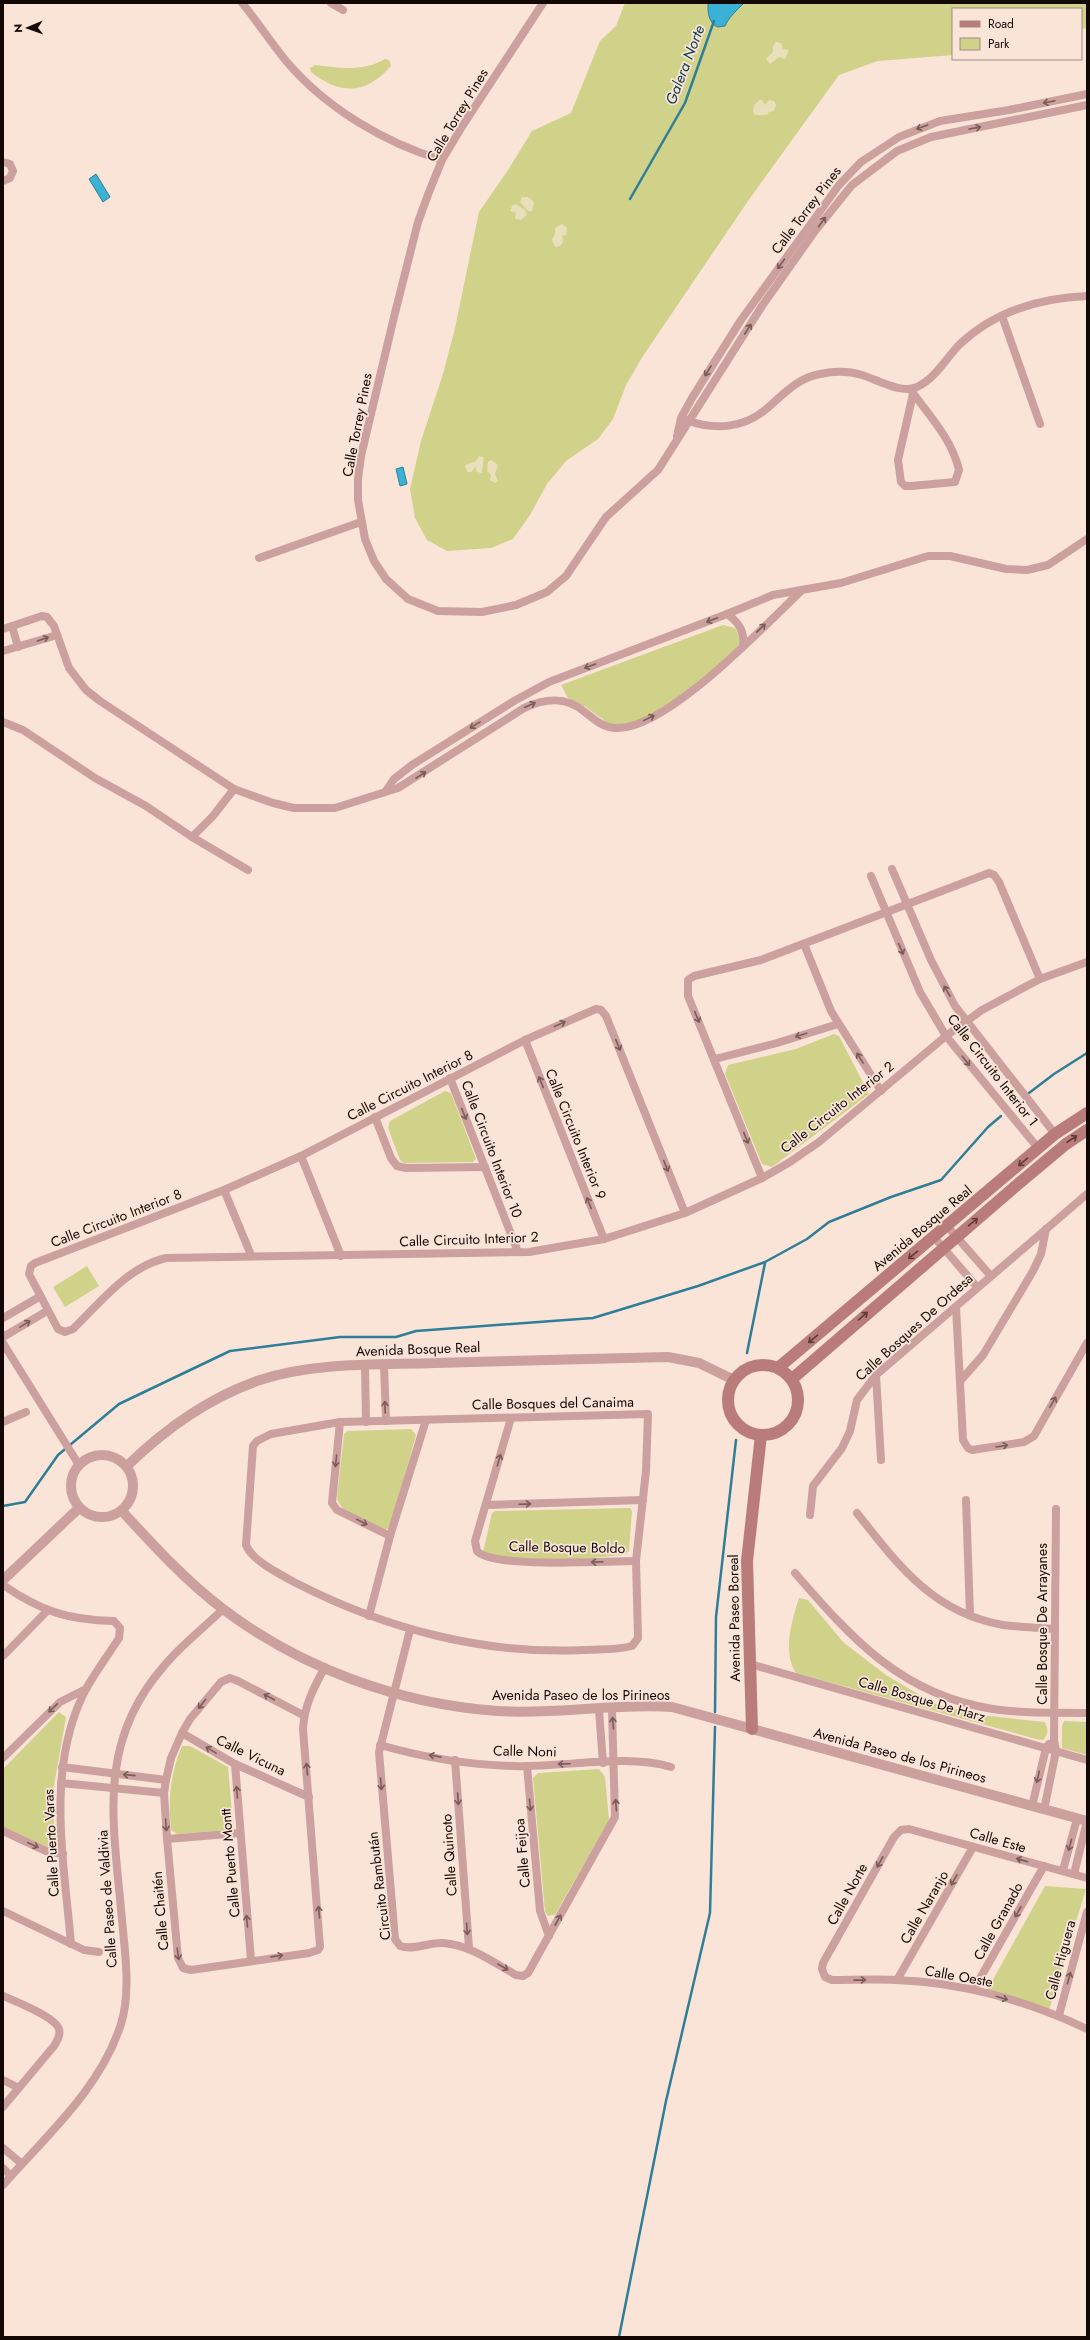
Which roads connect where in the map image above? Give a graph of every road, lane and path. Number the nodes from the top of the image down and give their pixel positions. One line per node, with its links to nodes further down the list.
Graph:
1 (242, 3): 7 (street)
2 (331, 3): 4 (street)
3 (542, 3): 7 (street, Calle Torrey Pines)
4 (343, 10)
5 (1087, 94): 13 (street, Calle Torrey Pines, one-way to 13)
6 (1087, 105): 14 (street, Calle Torrey Pines, one-way to 6)
7 (442, 160): 17 (street, Calle Torrey Pines)
8 (3, 162): 9 (street)
9 (3, 180)
10 (1087, 296): 11 (street)
11 (1002, 316): 12 (street); 15 (street)
12 (911, 392): 12 (street); 14 (street)
13 (681, 418): 14 (street); 16 (street, Calle Torrey Pines)
14 (690, 421): 16 (street, Calle Torrey Pines)
15 (1040, 424)
16 (676, 438): 17 (street, Calle Torrey Pines)
17 (361, 522): 19 (street)
18 (1087, 539): 20 (street)
19 (259, 558)
20 (801, 591): 21 (street); 25 (street, one-way to 20)
21 (728, 614): 25 (street); 30 (street, one-way to 30)
22 (12, 626): 23 (street); 24 (street); 26 (street)
23 (3, 629)
24 (56, 635): 26 (street, one-way to 24); 29 (street)
25 (743, 646): 30 (street, one-way to 25)
26 (18, 647): 27 (street)
27 (3, 651)
28 (3, 722): 31 (street)
29 (234, 789): 30 (street); 31 (street)
30 (386, 790)
31 (192, 837): 33 (street)
32 (892, 869): 35 (street, Calle Circuito Interior 1)
33 (248, 870)
34 (871, 876): 36 (street, Calle Circuito Interior 1)
35 (906, 904): 36 (street); 39 (street); 40 (street, Calle Circuito Interior 1, one-way to 35)
36 (886, 913): 37 (street); 42 (street, Calle Circuito Interior 1, one-way to 42)
37 (804, 944): 41 (street); 44 (street, one-way to 44)
38 (1087, 962): 39 (street, Calle Circuito Interior 2)
39 (1040, 979): 40 (street, Calle Circuito Interior 2)
40 (966, 1021): 42 (street, Calle Circuito Interior 2); 50 (street, Calle Circuito Interior 1)
41 (838, 1024): 44 (street, one-way to 44); 46 (street, one-way to 41)
42 (946, 1036): 46 (street, Calle Circuito Interior 2); 51 (street, Calle Circuito Interior 1, one-way to 51)
43 (525, 1040): 45 (street, Calle Circuito Interior 8); 57 (street, Calle Circuito Interior 8, one-way to 57); 62 (street, Calle Circuito Interior 9, one-way to 43)
44 (715, 1060): 54 (street, one-way to 54)
45 (450, 1078): 48 (street, Calle Circuito Interior 8); 53 (street, Calle Circuito Interior 10, one-way to 53)
46 (881, 1091): 54 (street, Calle Circuito Interior 2)
47 (1087, 1113): 50 (main road, Avenida Bosque Real)
48 (375, 1117): 52 (street, Calle Circuito Interior 8); 53 (street)
49 (1087, 1130): 60 (main road, Avenida Bosque Real, one-way to 49)
50 (1055, 1134): 51 (main road, Avenida Bosque Real)
51 (1038, 1148): 58 (main road, Avenida Bosque Real, one-way to 58)
52 (301, 1156): 55 (street, Calle Circuito Interior 8); 66 (street)
53 (485, 1167): 64 (street, Calle Circuito Interior 10)
54 (762, 1178): 57 (street, Calle Circuito Interior 2)
55 (224, 1190): 65 (street); 67 (street, Calle Circuito Interior 8)
56 (1086, 1196): 59 (street, Calle Bosques De Ordesa)
57 (685, 1213): 62 (street, Calle Circuito Interior 2)
58 (947, 1226): 60 (street); 61 (main road, Avenida Bosque Real)
59 (1046, 1229): 68 (street, Calle Bosques De Ordesa); 83 (street)
60 (957, 1236): 63 (main road, Avenida Bosque Real); 68 (street)
61 (934, 1237): 63 (street); 79 (main road, Avenida Bosque Real, one-way to 79)
62 (604, 1239): 64 (street, Calle Circuito Interior 2)
63 (943, 1248): 69 (street); 81 (main road, Avenida Bosque Real, one-way to 63)
64 (518, 1252): 66 (street, Calle Circuito Interior 2)
65 (251, 1255): 66 (street, Calle Circuito Interior 2); 72 (street, Calle Circuito Interior 2)
66 (341, 1256)
67 (29, 1270): 70 (street, Calle Circuito Interior 2)
68 (990, 1275): 69 (street, Calle Bosques De Ordesa)
69 (977, 1287): 71 (street, Calle Bosques De Ordesa)
70 (39, 1297): 72 (street, Calle Circuito Interior 2); 73 (street)
71 (956, 1307): 80 (street, Calle Bosques De Ordesa); 83 (street)
72 (47, 1311): 74 (street, one-way to 72)
73 (3, 1318)
74 (3, 1337)
75 (3, 1343): 93 (street)
76 (1087, 1343): 83 (street, one-way to 76)
77 (365, 1365): 78 (street, Avenida Bosque Real); 90 (street); 94 (street, Avenida Bosque Real)
78 (384, 1365): 82 (street, Avenida Bosque Real); 87 (street, one-way to 78)
79 (778, 1368): 81 (main road); 82 (main road)
80 (876, 1375): 92 (street); 102 (street, Calle Bosques De Ordesa)
81 (792, 1379): 91 (main road)
82 (734, 1380): 91 (main road)
83 (961, 1380)
84 (26, 1412): 88 (street)
85 (511, 1418): 86 (street, Calle Bosques del Canaima); 95 (street, Calle Bosques del Canaima); 97 (street, Calle Bosque Boldo, one-way to 85)
86 (426, 1420): 87 (street, Calle Bosques del Canaima); 103 (street)
87 (386, 1421): 90 (street, Calle Bosques del Canaima)
88 (3, 1422)
89 (340, 1422): 90 (street, Calle Bosques del Canaima); 103 (street, one-way to 103); 111 (street, Calle Bosques del Canaima)
90 (366, 1422)
91 (760, 1435): 115 (main road, Avenida Paseo Boreal)
92 (881, 1460)
93 (79, 1465): 94 (street); 98 (street)
94 (126, 1466): 100 (street)
95 (643, 1500): 97 (street, one-way to 95); 104 (street, Calle Bosques del Canaima)
96 (966, 1500): 110 (street)
97 (486, 1505): 104 (street, Calle Bosque Boldo, one-way to 97)
98 (79, 1508): 100 (street); 106 (street)
99 (1056, 1509): 112 (street, Calle Bosque De Arrayanes)
100 (122, 1511): 108 (street, Avenida Paseo de los Pirineos)
101 (857, 1513): 110 (street)
102 (810, 1515)
103 (390, 1536): 111 (street)
104 (636, 1560): 113 (street, Calle Bosques del Canaima)
105 (795, 1573): 121 (street)
106 (3, 1580)
107 (3, 1585): 109 (street, Calle Puerto Varas)
108 (224, 1609): 116 (street, Avenida Paseo de los Pirineos); 139 (street, Calle Paseo de Valdivia)
109 (47, 1611): 114 (street); 117 (street, Calle Puerto Varas)
110 (970, 1615): 112 (street)
111 (369, 1616): 113 (street, Calle Bosques del Canaima)
112 (1055, 1629): 121 (street, Calle Bosque De Arrayanes)
113 (410, 1630): 118 (street, Circuito Rambután)
114 (3, 1656)
115 (750, 1664): 124 (main road, Avenida Paseo Boreal); 128 (street, Calle Bosque De Harz)
116 (324, 1667): 118 (street, Avenida Paseo de los Pirineos); 123 (street, Calle Chaitén)
117 (86, 1689): 130 (street, one-way to 130); 137 (street, Calle Puerto Varas)
118 (393, 1694): 120 (street, Avenida Paseo de los Pirineos); 127 (street, Circuito Rambután)
119 (612, 1709): 120 (street, Avenida Paseo de los Pirineos); 124 (street, Avenida Paseo de los Pirineos); 133 (street, Circuito Rambután, one-way to 119)
120 (600, 1710): 134 (street)
121 (1054, 1712): 122 (street); 126 (street, Calle Bosque De Arrayanes)
122 (1087, 1713)
123 (303, 1715): 125 (street, Calle Chaitén, one-way to 125); 144 (street, Calle Chaitén, one-way to 123)
124 (752, 1729): 145 (street, Avenida Paseo de los Pirineos)
125 (182, 1733): 135 (street, Calle Vicuna, one-way to 125); 140 (street, Calle Chaitén)
126 (1054, 1740): 128 (street); 129 (street, Calle Bosque De Arrayanes)
127 (380, 1745): 131 (street, Calle Noni, one-way to 127); 162 (street, Circuito Rambután, one-way to 162)
128 (1046, 1748): 129 (street, Calle Bosque De Harz); 145 (street, one-way to 145)
129 (1056, 1751): 132 (street, Calle Bosque De Harz); 146 (street, Calle Bosque De Arrayanes)
130 (3, 1758)
131 (455, 1760): 136 (street, Calle Noni); 162 (street, Calle Quinoto, one-way to 162)
132 (1087, 1760)
133 (613, 1762): 134 (street, Calle Noni); 138 (street, Calle Noni); 160 (street, Circuito Rambután, one-way to 133)
134 (603, 1763): 136 (street, Calle Noni, one-way to 136)
135 (235, 1764): 144 (street, Calle Vicuna); 150 (street, Calle Puerto Montt, one-way to 135)
136 (527, 1766): 160 (street, Calle Feijoa, one-way to 160)
137 (62, 1767): 139 (street); 141 (street, Calle Puerto Varas)
138 (671, 1767)
139 (114, 1773): 140 (street, one-way to 139); 142 (street, Calle Paseo de Valdivia)
140 (166, 1780): 143 (street, Calle Chaitén)
141 (60, 1783): 142 (street); 153 (street, Calle Puerto Varas)
142 (113, 1787): 143 (street); 175 (street, Calle Paseo de Valdivia)
143 (164, 1793): 151 (street, Calle Chaitén, one-way to 151)
144 (309, 1796): 164 (street, Calle Chaitén, one-way to 144)
145 (1032, 1806): 146 (street, Avenida Paseo de los Pirineos)
146 (1044, 1810): 147 (street, Avenida Paseo de los Pirineos)
147 (1084, 1821): 155 (street, one-way to 155); 156 (street)
148 (902, 1830): 152 (street, Calle Este); 165 (street, Calle Norte, one-way to 165)
149 (3, 1831): 153 (street, one-way to 153)
150 (240, 1833): 151 (street); 164 (street, Calle Puerto Montt, one-way to 150)
151 (167, 1839): 164 (street, Calle Chaitén, one-way to 164)
152 (973, 1846): 154 (street, Calle Este, one-way to 152); 166 (street, Calle Naranjo, one-way to 166)
153 (63, 1854): 161 (street, Calle Puerto Varas)
154 (1044, 1866): 155 (street, Calle Este); 167 (street, Calle Granado, one-way to 167)
155 (1063, 1870): 156 (street, Calle Este)
156 (1074, 1874): 157 (street, Calle Este)
157 (1087, 1878)
158 (3, 1911): 161 (street)
159 (1087, 1912): 169 (street, Calle Higuera, one-way to 159)
160 (549, 1936): 162 (street, Circuito Rambután, one-way to 160)
161 (71, 1944): 163 (street)
162 (469, 1948)
163 (99, 1952)
164 (251, 1960)
165 (823, 1974): 166 (street, Calle Oeste, one-way to 166)
166 (897, 1980): 167 (street, Calle Oeste)
167 (974, 1989): 169 (street, Calle Oeste, one-way to 169)
168 (3, 1996): 172 (street)
169 (1059, 2015): 170 (street, Calle Oeste)
170 (1087, 2029)
171 (3, 2080): 172 (street)
172 (19, 2088): 173 (street)
173 (3, 2107)
174 (3, 2148): 175 (street)
175 (22, 2164): 177 (street, Calle Paseo de Valdivia)
176 (3, 2168): 177 (street)
177 (11, 2176): 178 (street, Calle Paseo de Valdivia)
178 (3, 2185)

